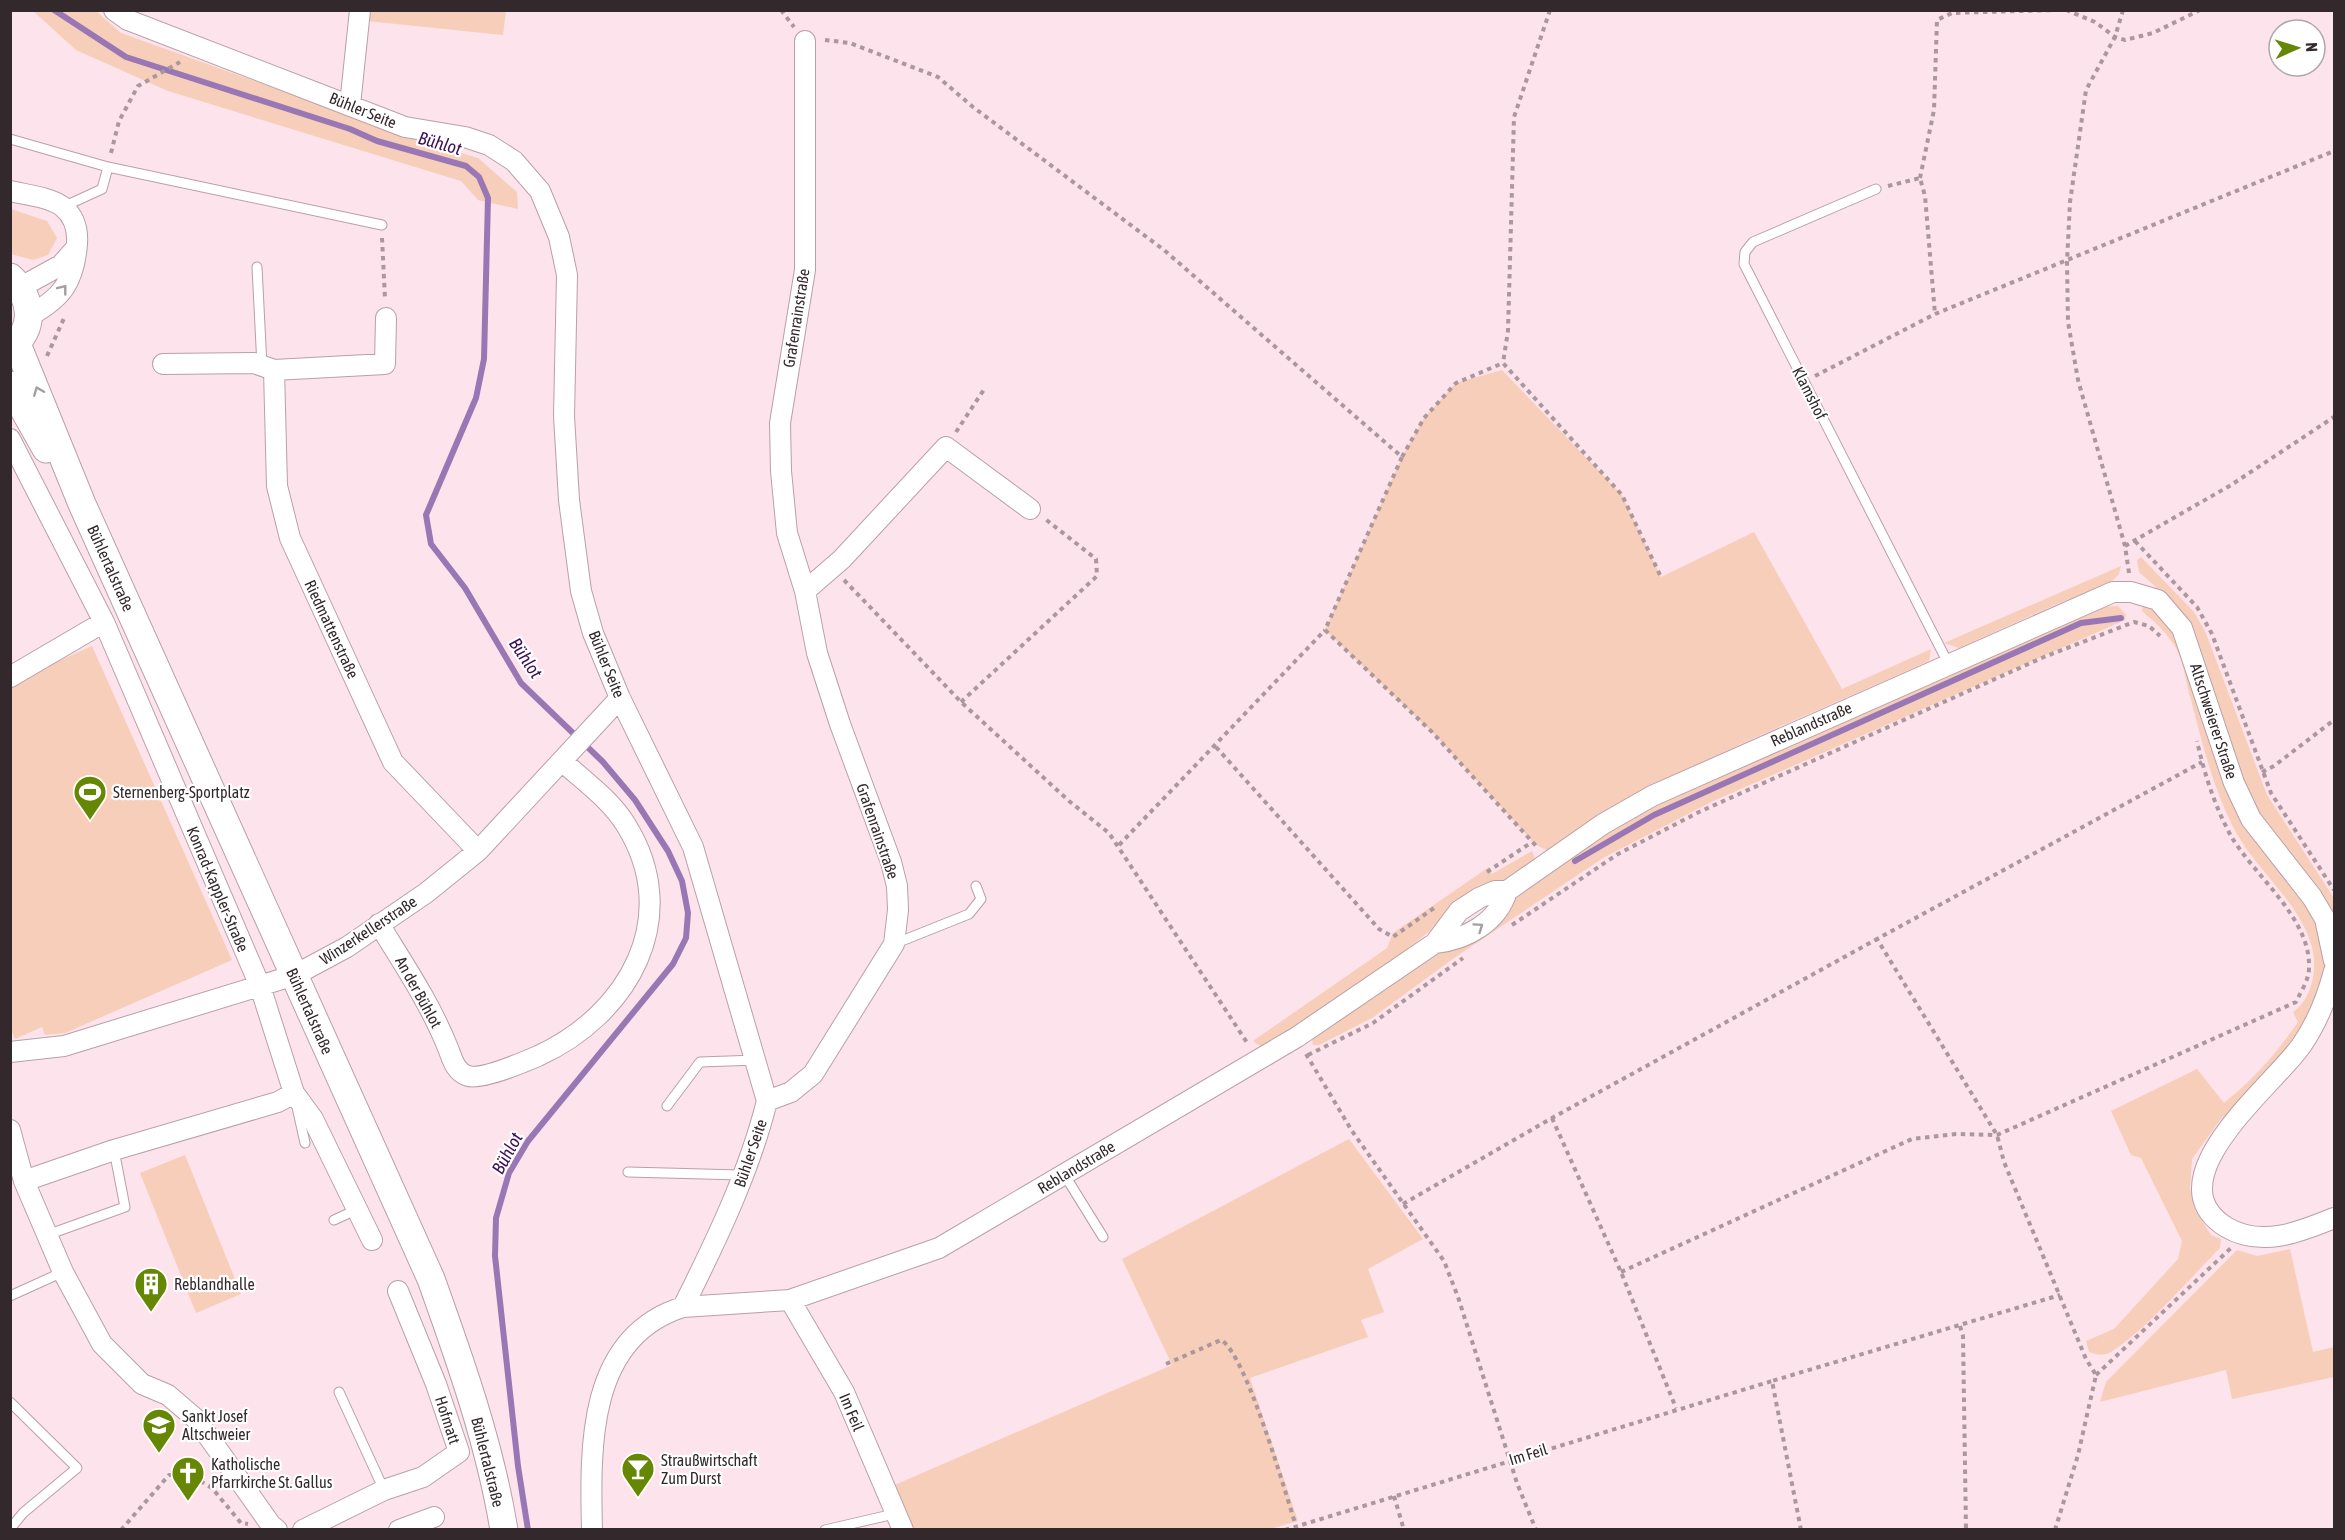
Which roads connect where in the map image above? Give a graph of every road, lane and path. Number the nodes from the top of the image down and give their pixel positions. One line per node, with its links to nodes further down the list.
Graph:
1 (114, 10): 11 (street, Bühler Seite)
2 (360, 10): 11 (street)
3 (1550, 10): 28 (path)
4 (2055, 10): 15 (path)
5 (2066, 10): 8 (path)
6 (2123, 10): 8 (path)
7 (2200, 10): 8 (path)
8 (2115, 37): 21 (path)
9 (805, 41): 37 (path); 44 (street, Grafenrainstraße)
10 (181, 61): 14 (path)
11 (350, 105): 51 (street, Bühler Seite)
12 (10, 139): 14 (lane)
13 (2334, 151): 21 (path)
14 (108, 167): 18 (lane); 19 (lane)
15 (1920, 178): 16 (path); 24 (path)
16 (1876, 189): 31 (lane, Klamshof)
17 (10, 191): 18 (street)
18 (63, 207): 20 (street)
19 (382, 225): 26 (path)
20 (76, 248): 23 (street); 25 (street, one-way to 20)
21 (2067, 262): 24 (path); 41 (path)
22 (257, 267): 30 (lane)
23 (16, 282): 25 (main road)
24 (1935, 314): 31 (path)
25 (29, 316): 27 (main road)
26 (386, 318): 30 (street)
27 (14, 346): 38 (main road, Bühlertalstraße, one-way to 27)
28 (1503, 363): 37 (path); 43 (path)
29 (164, 364): 30 (street)
30 (268, 368): 59 (street, Riedmattenstraße)
31 (1804, 381): 49 (lane, Klamshof)
32 (10, 385): 38 (main road, Bühlertalstraße)
33 (985, 388): 36 (path)
34 (2334, 417): 40 (path)
35 (10, 439): 46 (street, Konrad-Kappler-Straße)
36 (946, 447): 39 (street); 42 (street)
37 (1402, 457): 48 (path)
38 (82, 504): 72 (main road, Bühlertalstraße)
39 (1030, 508): 52 (path)
40 (2135, 541): 41 (path); 56 (path)
41 (2125, 546): 45 (path)
42 (832, 567): 44 (street); 52 (path)
43 (1661, 577)
44 (805, 591): 68 (street, Grafenrainstraße)
45 (2131, 592): 49 (street, Reblandstraße); 70 (street, Altschweierer Straße)
46 (104, 622): 50 (street); 73 (street, Konrad-Kappler-Straße)
47 (2134, 622): 66 (path)
48 (1325, 630): 54 (path); 57 (path)
49 (1948, 663): 60 (street, Reblandstraße)
50 (10, 677)
51 (620, 698): 55 (street, Winzerkellerstraße); 76 (street, Bühler Seite)
52 (961, 702): 58 (path)
53 (2334, 720): 56 (path)
54 (1216, 747): 58 (path); 64 (path)
55 (567, 755): 59 (street, Winzerkellerstraße); 65 (street, An der Bühlot)
56 (2262, 772): 63 (path)
57 (1532, 842): 60 (path); 61 (path)
58 (1119, 845): 75 (path)
59 (478, 850): 65 (street, Winzerkellerstraße)
60 (1548, 862): 75 (street, Reblandstraße)
61 (1481, 876)
62 (976, 886): 68 (lane)
63 (2334, 890)
64 (1442, 903)
65 (379, 924): 72 (street, Winzerkellerstraße)
66 (1505, 930)
67 (1877, 939): 80 (path); 82 (path); 82 (path)
68 (894, 944): 78 (street, Grafenrainstraße)
69 (1468, 955): 89 (path)
70 (2334, 961)
71 (2334, 971): 94 (street)
72 (295, 975): 73 (street, Winzerkellerstraße); 122 (main road, Bühlertalstraße)
73 (260, 986): 74 (street, Winzerkellerstraße); 77 (street, Konrad-Kappler-Straße)
74 (10, 1052)
75 (1259, 1059): 86 (street, Reblandstraße)
76 (757, 1060): 78 (street, Bühler Seite); 79 (lane)
77 (294, 1093): 83 (lane); 84 (street); 90 (street, Konrad-Kappler-Straße)
78 (767, 1101): 87 (street, Bühler Seite)
79 (667, 1106)
80 (1552, 1118): 89 (path); 98 (path)
81 (10, 1130): 88 (street)
82 (1997, 1135): 98 (path); 100 (path)
83 (305, 1143)
84 (114, 1150): 88 (street); 93 (lane)
85 (628, 1172): 87 (lane)
86 (1064, 1174): 95 (lane); 102 (street, Reblandstraße)
87 (741, 1175): 103 (street, Bühler Seite)
88 (24, 1181): 93 (street)
89 (1403, 1204): 111 (path)
90 (358, 1209): 92 (lane); 96 (street, Konrad-Kappler-Straße)
91 (2334, 1218): 94 (street)
92 (334, 1220)
93 (47, 1234): 97 (street)
94 (2240, 1235): 106 (path)
95 (1103, 1237)
96 (372, 1240)
97 (63, 1272): 101 (lane); 117 (street)
98 (1622, 1272): 110 (path)
99 (398, 1292): 112 (street, Hofmatt)
100 (2060, 1295): 104 (path, Im Feil); 106 (path)
101 (10, 1296)
102 (790, 1300): 103 (street, Reblandstraße); 115 (street, Im Feil)
103 (684, 1307): 123 (street)
104 (1960, 1326): 107 (path, Im Feil); 129 (path)
105 (1166, 1364): 116 (path)
106 (2096, 1375): 130 (path)
107 (1772, 1381): 110 (path, Im Feil); 128 (path)
108 (339, 1392): 112 (lane)
109 (10, 1402): 118 (lane)
110 (1676, 1408): 111 (path, Im Feil)
111 (1510, 1460): 113 (path, Im Feil); 127 (path)
112 (384, 1490): 120 (street, Hofmatt)
113 (1394, 1496): 116 (path, Im Feil); 126 (path)
114 (434, 1517): 121 (street)
115 (898, 1522): 124 (lane)
116 (1296, 1526): 125 (path, Im Feil)
117 (274, 1527): 119 (path)
118 (10, 1529)
119 (121, 1530)
120 (303, 1530)
121 (399, 1530)
122 (504, 1530)
123 (592, 1530)
124 (825, 1530)
125 (1285, 1530)
126 (1404, 1530)
127 (1536, 1530)
128 (1801, 1530)
129 (1966, 1530)
130 (2055, 1530)

